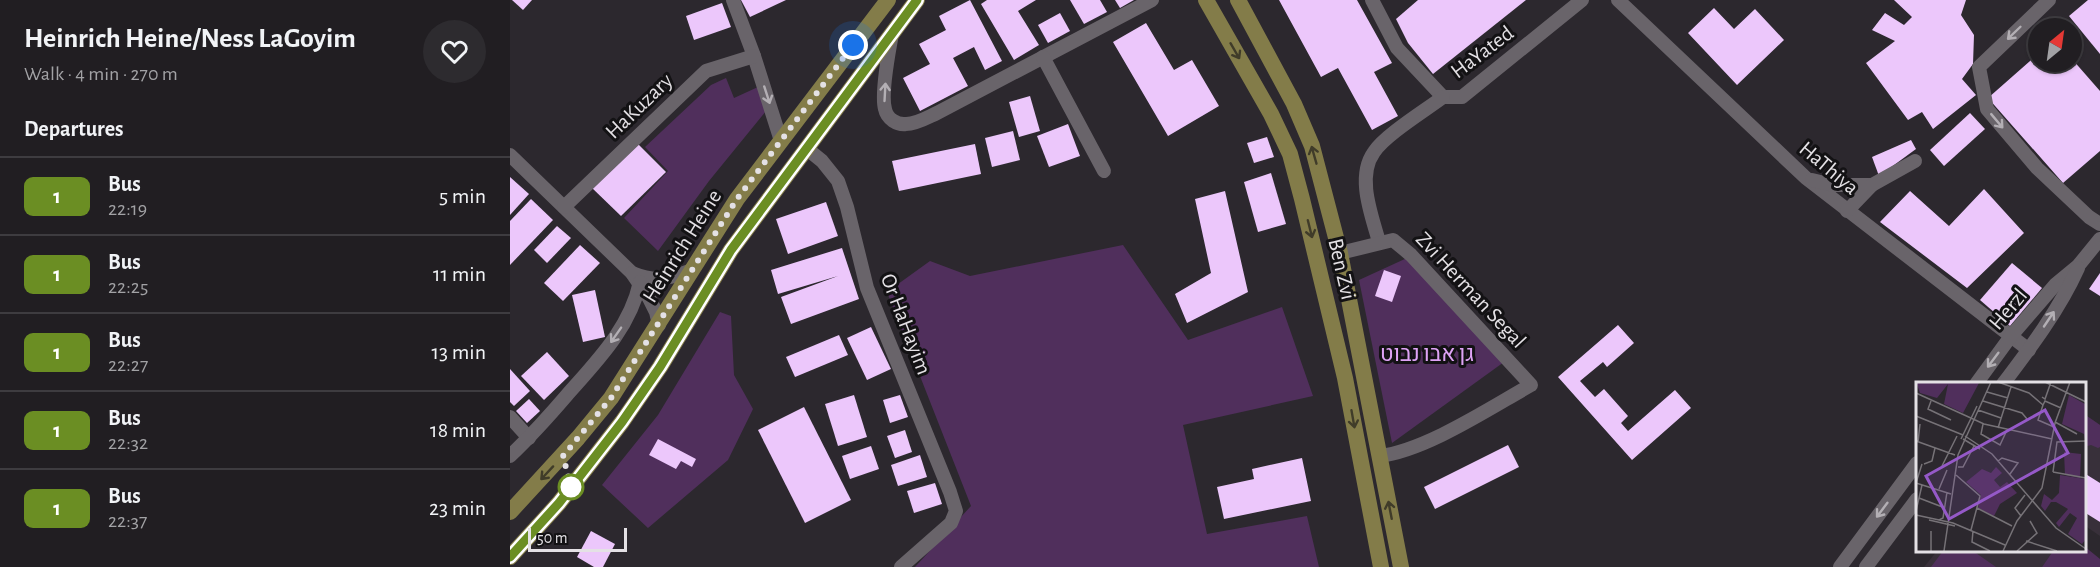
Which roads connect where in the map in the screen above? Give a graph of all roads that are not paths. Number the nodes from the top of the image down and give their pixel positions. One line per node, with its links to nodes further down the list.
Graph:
1 (733, 0): 12 (street)
2 (888, 0): 15 (main road, Heinrich Heine)
3 (916, 0): 11 (main road, Heinrich Heine)
4 (1152, 0): 13 (street)
5 (1206, 0): 47 (main road, Ben Zvi, one-way to 47)
6 (1238, 0): 27 (main road, Ben Zvi, one-way to 6)
7 (1372, 0): 14 (street, HaYated)
8 (1582, 0): 14 (street, HaYated)
9 (1618, 0): 20 (street, HaThiya)
10 (2049, 0): 24 (street, one-way to 24)
11 (892, 32): 13 (street, one-way to 11); 16 (main road, Heinrich Heine)
12 (754, 56): 15 (street, one-way to 15); 22 (street, HaKuzary)
13 (1043, 57): 19 (street)
14 (1443, 97): 26 (street)
15 (781, 141): 29 (main road, Heinrich Heine)
16 (806, 148): 43 (main road, Heinrich Heine); 46 (street, Or HaHayim)
17 (510, 155): 22 (street)
18 (1915, 161): 21 (street)
19 (1104, 171)
20 (1806, 178): 21 (street); 23 (street, HaThiya)
21 (1872, 185): 23 (street)
22 (564, 207): 30 (street)
23 (1847, 211): 32 (street, HaThiya)
24 (2100, 224)
25 (2100, 239): 28 (street, Herzl)
26 (1379, 242): 27 (street, Zvi Herman Segal); 39 (street, Zvi Herman Segal)
27 (1340, 253): 39 (main road, Ben Zvi)
28 (2078, 266): 32 (street, Herzl); 33 (street, Herzl, one-way to 28)
29 (692, 270): 30 (street); 31 (main road, Heinrich Heine)
30 (636, 278): 31 (street); 37 (street, one-way to 37)
31 (658, 325): 42 (main road, Heinrich Heine, one-way to 42)
32 (2011, 336): 33 (street, HaThiya); 34 (street, Herzl, one-way to 34)
33 (2029, 350): 35 (street, Herzl)
34 (1977, 382)
35 (2005, 382)
36 (510, 417): 37 (street)
37 (529, 438): 38 (street)
38 (510, 456)
39 (1380, 456): 48 (main road, Ben Zvi, one-way to 39)
40 (1916, 464): 49 (street, one-way to 49)
41 (1916, 500): 50 (street)
42 (510, 512)
43 (524, 542): 44 (main road, Heinrich Heine); 45 (main road)
44 (510, 557)
45 (516, 567)
46 (901, 567)
47 (1381, 567)
48 (1401, 567)
49 (1840, 567)
50 (1866, 567)

